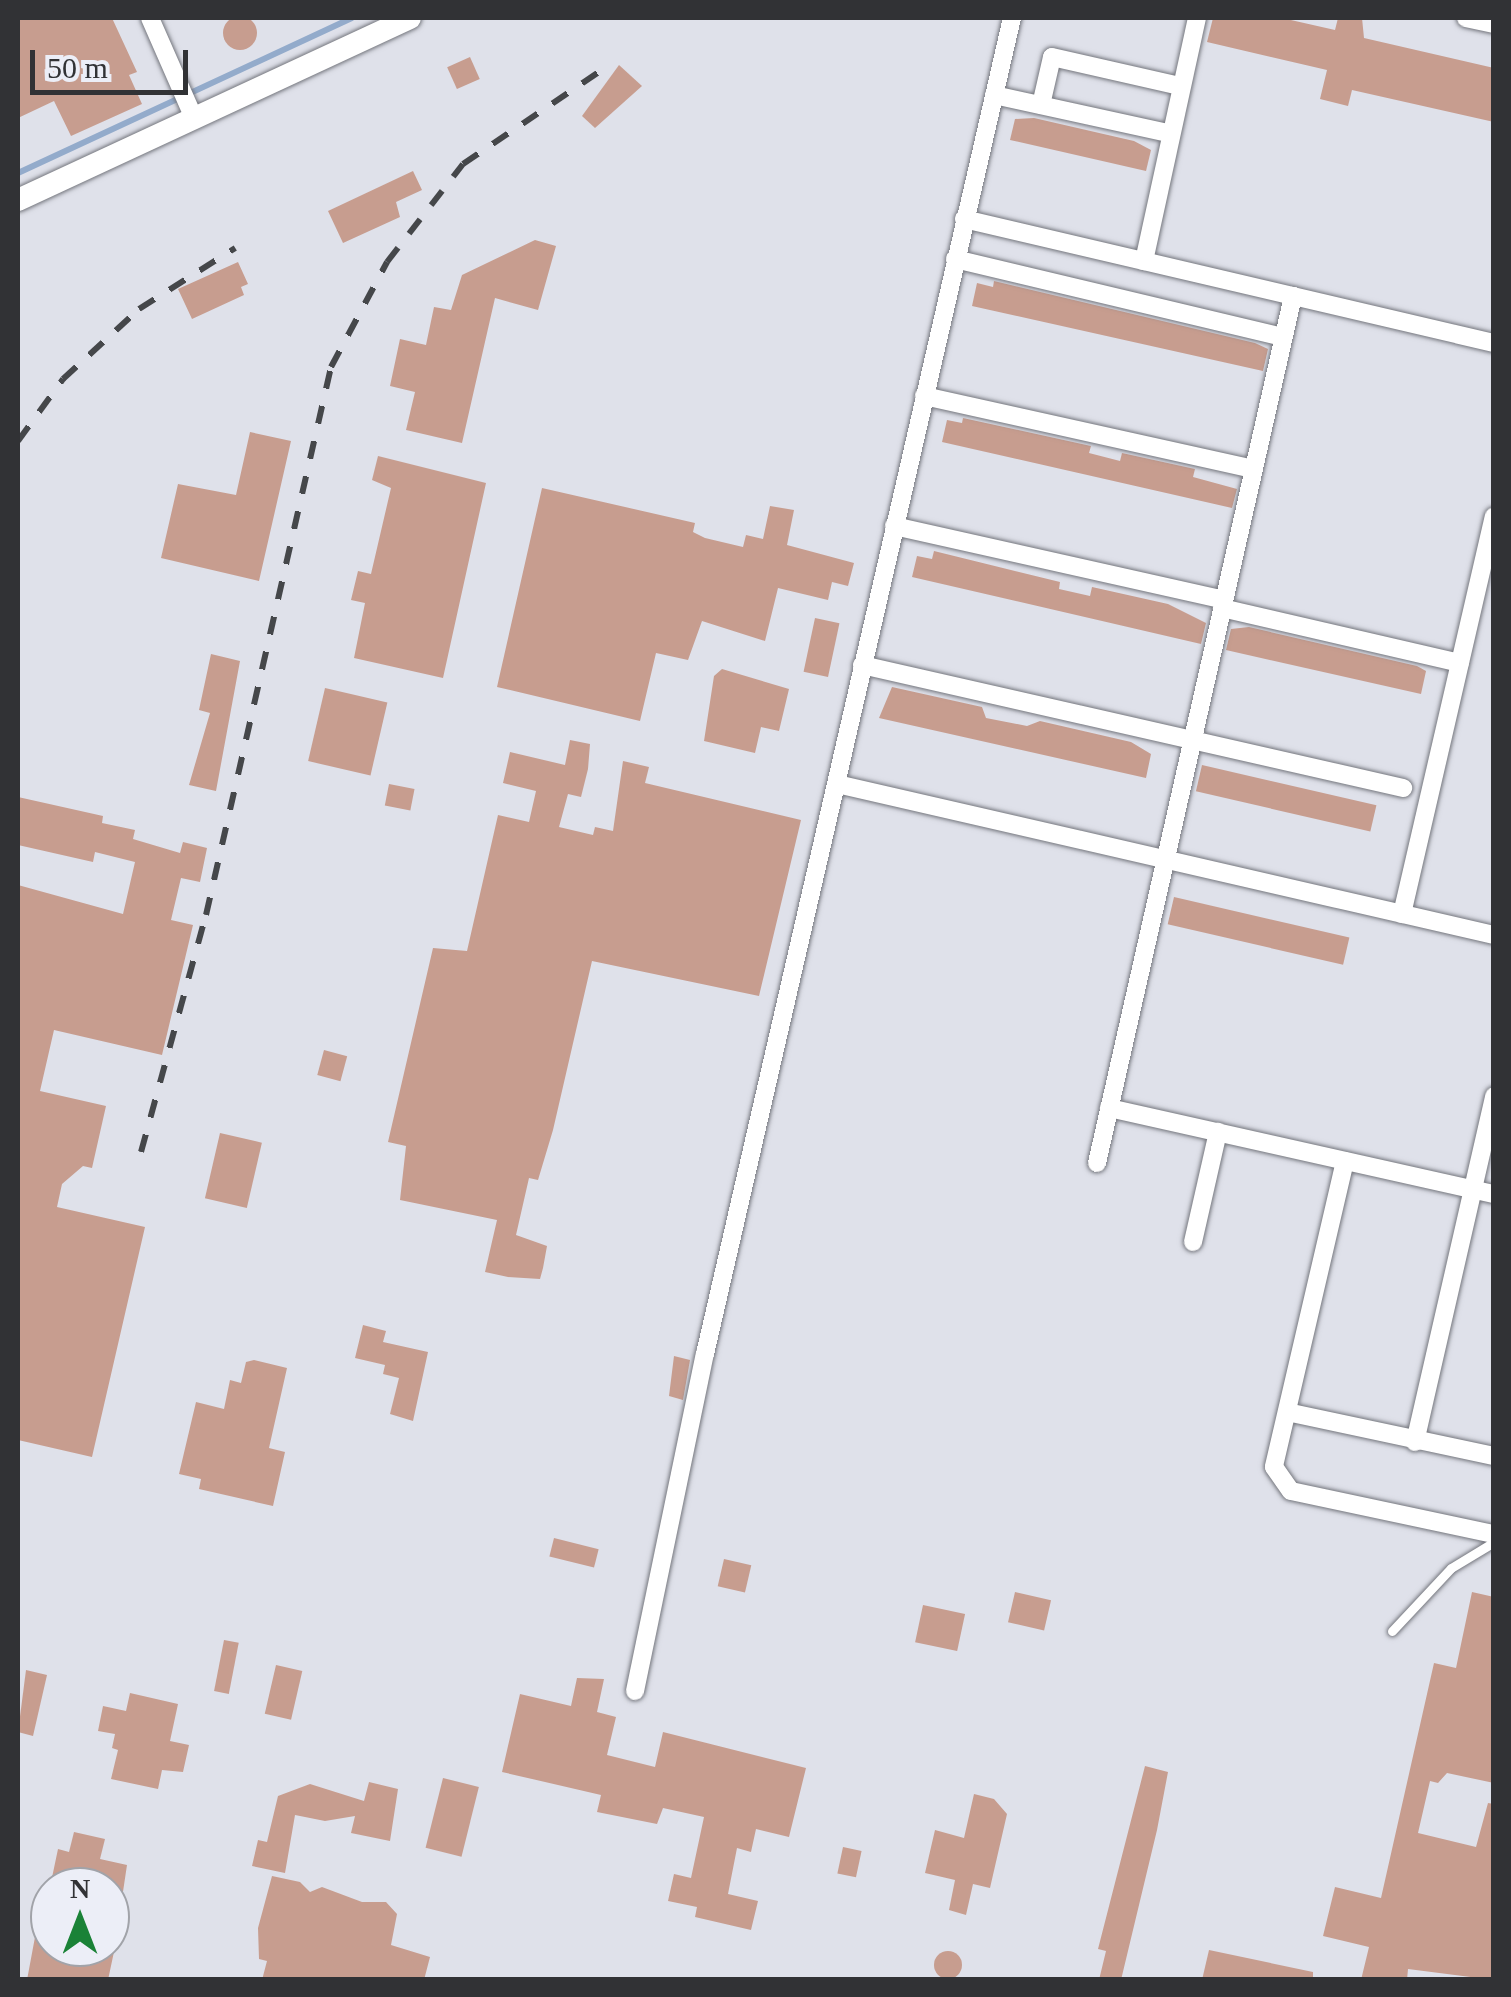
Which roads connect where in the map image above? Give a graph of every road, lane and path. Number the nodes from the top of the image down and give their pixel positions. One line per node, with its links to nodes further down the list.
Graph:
1 (150, 18): 9 (street)
2 (410, 18): 9 (street)
3 (1012, 18): 8 (street)
4 (1197, 18): 7 (street)
5 (1466, 18): 6 (street)
6 (1494, 24)
7 (1180, 86): 10 (street); 11 (street)
8 (994, 95): 10 (street); 13 (street)
9 (186, 104): 12 (street)
10 (1042, 105): 11 (street)
11 (1168, 133): 15 (street)
12 (18, 200)
13 (964, 218): 14 (street); 15 (street)
14 (955, 259): 17 (street); 19 (street)
15 (1144, 261): 16 (street)
16 (1292, 296): 17 (street); 18 (street)
17 (1283, 337): 20 (street)
18 (1494, 342)
19 (924, 396): 20 (street); 22 (street)
20 (1254, 469): 23 (street)
21 (1494, 517): 24 (street)
22 (894, 526): 23 (street); 25 (street)
23 (1223, 604): 24 (street); 26 (street)
24 (1460, 662): 30 (street)
25 (862, 665): 26 (street); 27 (street)
26 (1192, 740): 28 (street); 29 (street)
27 (837, 784): 29 (street); 46 (street)
28 (1402, 788)
29 (1165, 862): 30 (street); 33 (street)
30 (1402, 914): 31 (street)
31 (1494, 935)
32 (1494, 1096): 37 (street)
33 (1109, 1108): 34 (street); 36 (street)
34 (1218, 1132): 35 (street); 39 (street)
35 (1345, 1161): 37 (street); 40 (street)
36 (1097, 1162)
37 (1472, 1189): 38 (street); 41 (street)
38 (1494, 1194)
39 (1192, 1242)
40 (1287, 1412): 41 (street); 43 (street)
41 (1416, 1442): 42 (street)
42 (1494, 1456)
43 (1494, 1534)
44 (1494, 1542): 45 (lane)
45 (1392, 1631)
46 (635, 1691)

